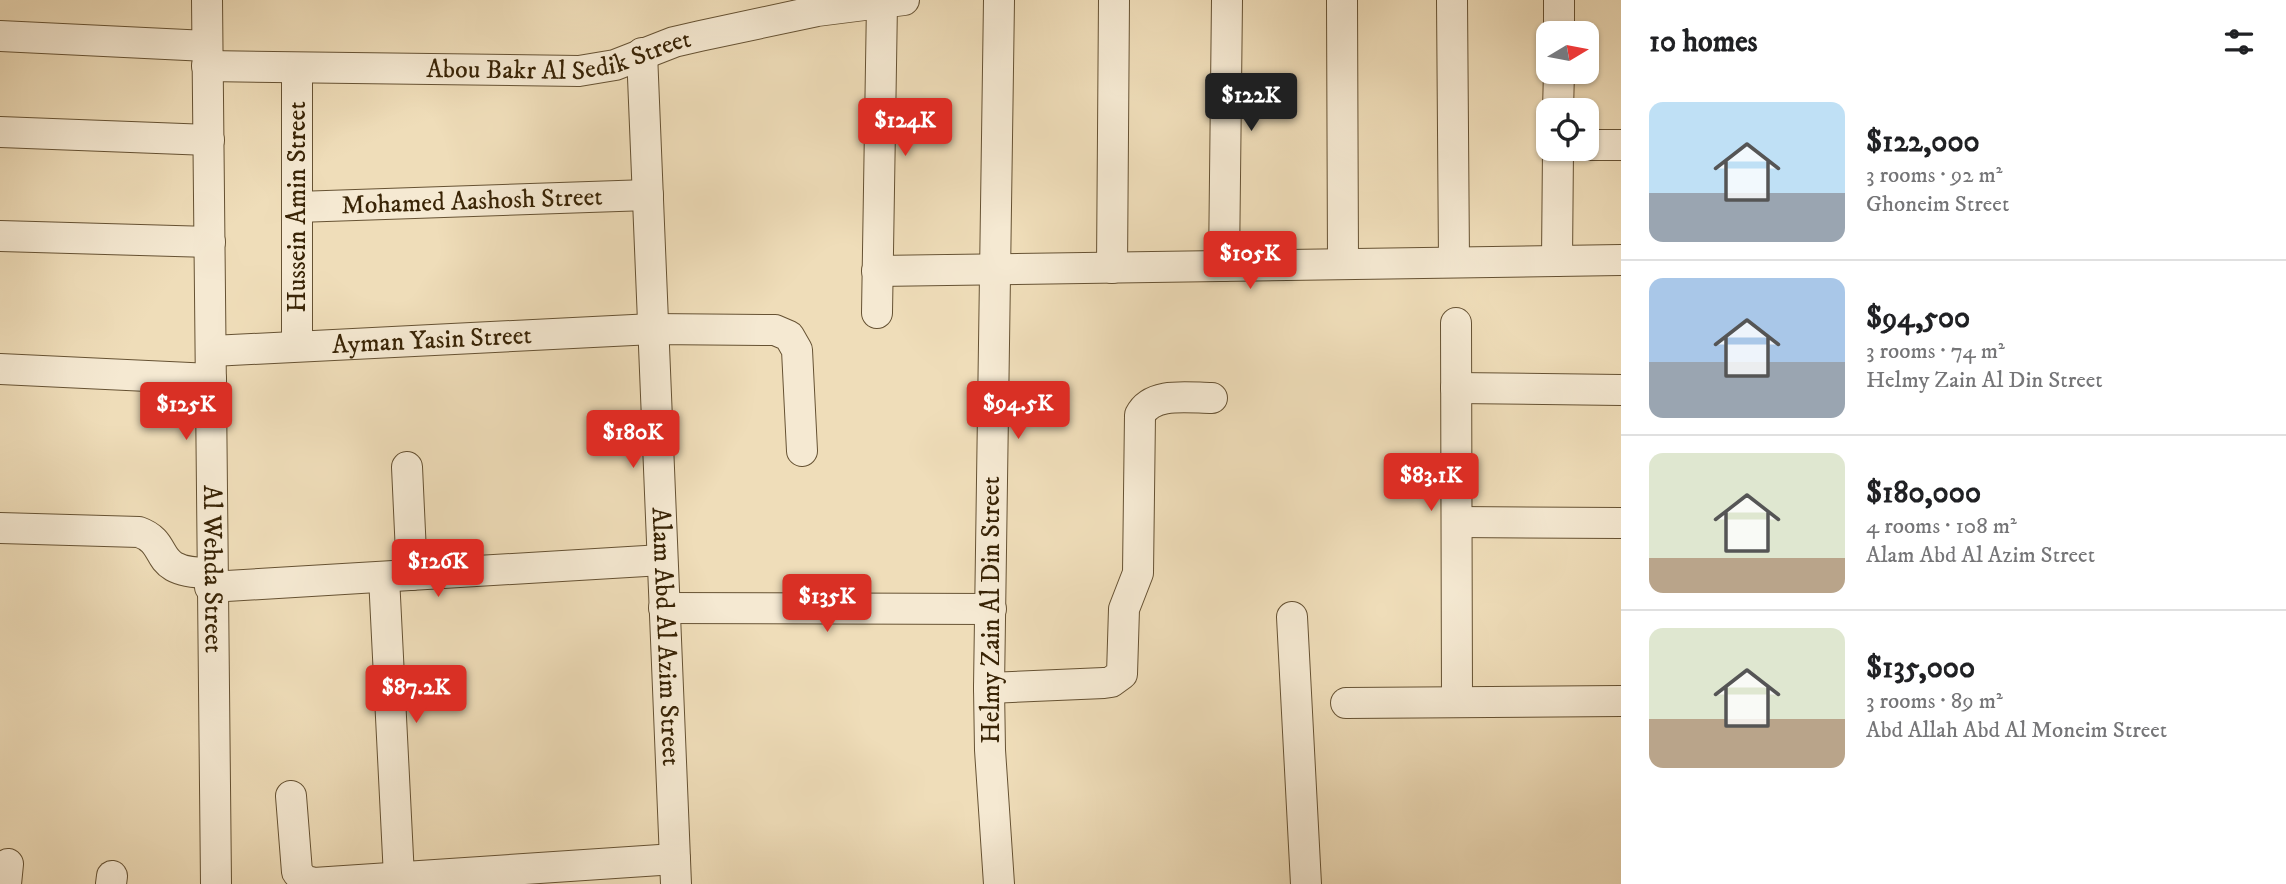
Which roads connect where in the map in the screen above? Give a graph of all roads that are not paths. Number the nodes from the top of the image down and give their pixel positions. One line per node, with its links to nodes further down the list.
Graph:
1 (207, 0): 13 (street, Al Wehda Street)
2 (999, 0): 30 (street, Helmy Zain Al Din Street)
3 (1114, 0): 29 (street)
4 (1227, 0): 28 (street)
5 (1342, 0): 27 (street)
6 (1451, 0): 26 (street)
7 (1559, 0): 10 (street)
8 (893, 1): 9 (street, Abou Bakr Al Sedik Street); 31 (street)
9 (816, 6): 12 (street, Abou Bakr Al Sedik Street)
10 (1559, 21)
11 (0, 36): 13 (street, Abou Bakr Al Sedik Street)
12 (642, 53): 14 (street, Abou Bakr Al Sedik Street); 20 (street, Alam Abd Al Azim Street)
13 (207, 56): 14 (street, Abou Bakr Al Sedik Street); 16 (street, Al Wehda Street)
14 (297, 68): 21 (street, Hussein Amin Street)
15 (0, 132): 16 (street)
16 (209, 140): 23 (street, Al Wehda Street)
17 (1599, 145): 18 (street)
18 (1621, 145)
19 (1558, 161): 25 (street)
20 (648, 195): 21 (street, Mohamed Aashosh Street); 34 (street, Alam Abd Al Azim Street)
21 (297, 207): 35 (street, Hussein Amin Street)
22 (0, 236): 23 (street)
23 (210, 242): 36 (street, Al Wehda Street)
24 (1621, 260): 25 (street)
25 (1557, 261): 26 (street)
26 (1454, 262): 27 (street)
27 (1343, 264): 28 (street)
28 (1224, 266): 29 (street)
29 (1112, 268): 30 (street)
30 (995, 270): 31 (street); 50 (street, Helmy Zain Al Din Street)
31 (877, 271): 32 (street)
32 (877, 313)
33 (1456, 323): 38 (street)
34 (653, 329): 35 (street, Ayman Yasin Street); 41 (street, Ayman Yasin Street); 46 (street, Alam Abd Al Azim Street)
35 (297, 346): 36 (street, Ayman Yasin Street)
36 (211, 365): 37 (street, Ayman Yasin Street); 48 (street, Al Wehda Street)
37 (0, 369)
38 (1456, 388): 39 (street); 43 (street)
39 (1621, 390)
40 (1212, 398): 52 (street)
41 (802, 451)
42 (407, 467): 47 (street)
43 (1457, 522): 44 (street); 54 (street)
44 (1621, 523)
45 (0, 528): 48 (street)
46 (662, 560): 47 (street); 49 (street, Alam Abd Al Azim Street)
47 (398, 576): 48 (street); 58 (street)
48 (210, 580): 59 (street, Al Wehda Street)
49 (664, 608): 50 (street); 57 (street, Alam Abd Al Azim Street)
50 (991, 608): 52 (street, Helmy Zain Al Din Street)
51 (1292, 617): 61 (street)
52 (989, 688): 60 (street, Helmy Zain Al Din Street)
53 (1621, 701): 54 (street)
54 (1457, 702): 55 (street)
55 (1346, 703)
56 (291, 796): 58 (street)
57 (676, 871): 58 (street)
58 (399, 877)
59 (216, 884)
60 (999, 884)
61 (1306, 884)

